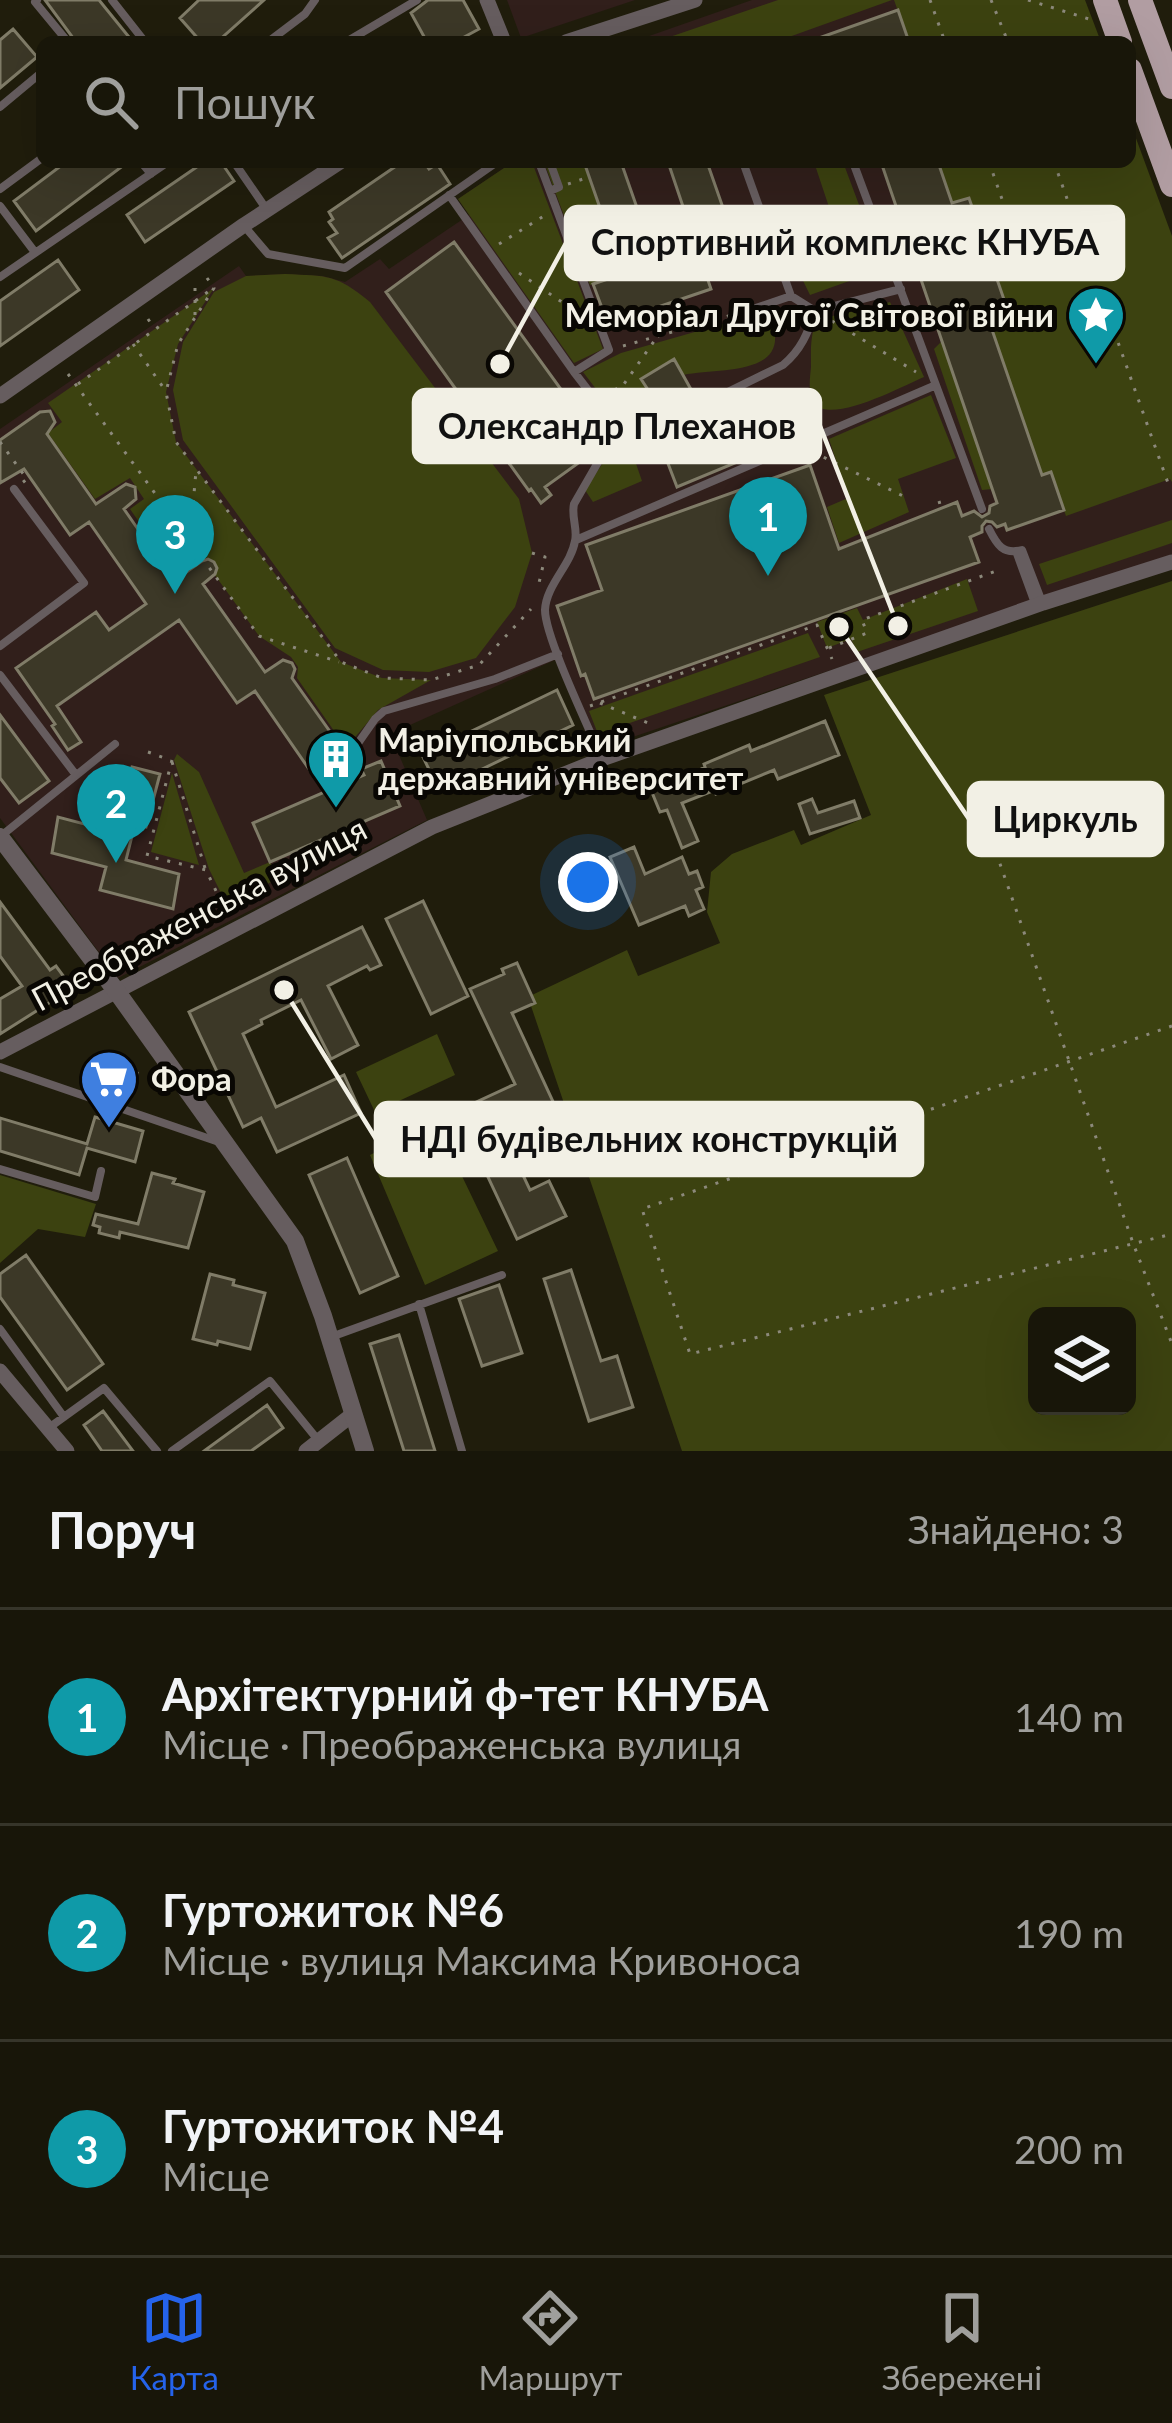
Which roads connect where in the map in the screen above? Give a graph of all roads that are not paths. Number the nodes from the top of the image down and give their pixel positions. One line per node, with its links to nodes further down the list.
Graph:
1 (37, 0): 8 (lane)
2 (112, 0): 9 (lane)
3 (315, 0): 10 (lane)
4 (417, 0): 11 (lane)
5 (487, 0): 12 (street)
6 (695, 0): 13 (street)
7 (1140, 0): 16 (main road)
8 (63, 36)
9 (140, 36)
10 (276, 36)
11 (356, 36)
12 (501, 36)
13 (584, 36)
14 (36, 77): 17 (lane)
15 (1136, 86): 29 (main road)
16 (1172, 87)
17 (0, 107)
18 (36, 162): 30 (lane)
19 (146, 168): 28 (lane)
20 (160, 168): 28 (lane)
21 (238, 168): 34 (lane)
22 (331, 168): 34 (street)
23 (488, 168): 32 (lane)
24 (542, 168): 31 (lane)
25 (551, 168): 31 (lane)
26 (744, 168): 39 (lane)
27 (856, 168): 38 (lane)
28 (151, 174): 36 (lane)
29 (1172, 185)
30 (0, 189)
31 (554, 189): 42 (lane)
32 (449, 195): 35 (lane); 42 (lane)
33 (0, 206): 36 (lane)
34 (267, 211): 35 (street)
35 (244, 225): 44 (street)
36 (34, 251): 37 (lane)
37 (0, 277)
38 (901, 289): 41 (lane); 43 (lane)
39 (791, 296): 40 (lane); 41 (lane)
40 (747, 311)
41 (815, 311): 45 (lane)
42 (574, 372): 49 (lane)
43 (936, 385): 47 (lane); 49 (lane)
44 (0, 395)
45 (636, 437)
46 (14, 489): 52 (lane)
47 (982, 508)
48 (989, 530): 51 (lane)
49 (576, 540): 53 (lane)
50 (1166, 567): 51 (street, Преображенська вулиця)
51 (1040, 604): 57 (street, Преображенська вулиця)
52 (0, 646)
53 (558, 654): 56 (lane); 57 (lane)
54 (0, 675): 58 (lane)
55 (115, 744): 58 (lane)
56 (354, 749)
57 (602, 760): 60 (street, Преображенська вулиця)
58 (76, 775): 59 (lane)
59 (0, 837): 60 (street)
60 (117, 992): 61 (street, Преображенська вулиця); 63 (street)
61 (0, 1052)
62 (0, 1067): 63 (lane)
63 (226, 1145): 69 (street)
64 (0, 1169): 65 (lane)
65 (101, 1171)
66 (502, 1275): 67 (lane)
67 (419, 1304): 69 (lane); 79 (lane)
68 (0, 1329): 72 (lane)
69 (329, 1337): 71 (street)
70 (0, 1371): 73 (street)
71 (353, 1414): 74 (street); 78 (street)
72 (64, 1417): 73 (lane); 76 (lane)
73 (49, 1429): 75 (street)
74 (313, 1446): 77 (lane)
75 (64, 1450)
76 (157, 1451)
77 (172, 1451)
78 (365, 1451)
79 (462, 1451)

